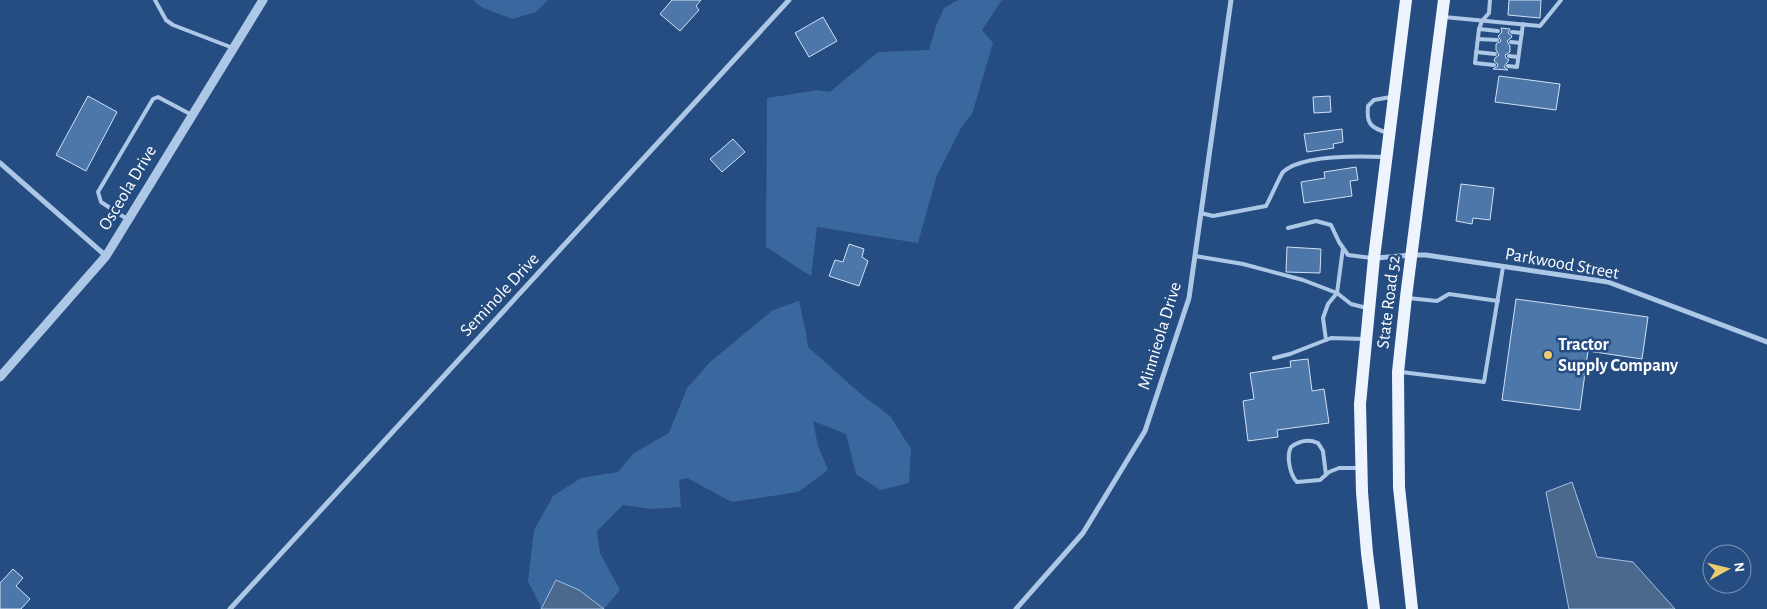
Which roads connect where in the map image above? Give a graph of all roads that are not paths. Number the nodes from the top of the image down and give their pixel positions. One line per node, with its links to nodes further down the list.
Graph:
1 (156, 0): 20 (lane)
2 (263, 0): 20 (street, Osceola Drive)
3 (790, 0): 53 (street, Seminole Drive)
4 (1231, 0): 32 (street, Minnieola Drive)
5 (1406, 0): 27 (main road, State Road 52)
6 (1444, 0): 9 (main road, State Road 52)
7 (1490, 0): 10 (lane)
8 (1561, 0): 11 (lane)
9 (1442, 16): 10 (lane); 36 (main road, State Road 52)
10 (1482, 21): 11 (lane); 12 (lane)
11 (1523, 24): 15 (lane)
12 (1479, 29): 13 (lane); 16 (lane)
13 (1498, 31)
14 (1512, 32): 15 (lane)
15 (1522, 33): 19 (lane)
16 (1478, 39): 17 (lane); 21 (lane)
17 (1497, 40)
18 (1511, 42): 19 (lane)
19 (1520, 43): 24 (lane)
20 (233, 48): 28 (street, Osceola Drive)
21 (1476, 52): 22 (lane); 25 (lane)
22 (1495, 54)
23 (1509, 56): 24 (lane)
24 (1518, 57): 26 (lane)
25 (1494, 65)
26 (1508, 66)
27 (1394, 97): 29 (main road, State Road 52); 29 (lane)
28 (192, 115): 33 (street, Osceola Drive); 33 (lane)
29 (1389, 133): 30 (main road, State Road 52)
30 (1386, 157): 32 (lane); 39 (main road, State Road 52)
31 (0, 163): 37 (street)
32 (1201, 213): 38 (street, Minnieola Drive)
33 (128, 220): 37 (street, Osceola Drive)
34 (1288, 228): 35 (lane)
35 (1343, 248): 39 (lane); 41 (lane)
36 (1412, 255): 39 (street, Parkwood Street); 40 (street, Parkwood Street); 42 (main road, State Road 52)
37 (106, 256): 50 (street, Osceola Drive)
38 (1195, 256): 41 (lane); 54 (street, Minnieola Drive)
39 (1374, 258): 44 (main road, State Road 52)
40 (1503, 267): 43 (lane); 47 (street, Parkwood Street)
41 (1337, 293): 44 (lane); 46 (lane)
42 (1406, 297): 43 (lane); 49 (main road, State Road 52)
43 (1498, 301): 49 (lane)
44 (1369, 309): 45 (main road, State Road 52)
45 (1366, 339): 46 (lane); 51 (main road, State Road 52)
46 (1326, 340): 48 (lane)
47 (1767, 342)
48 (1274, 358)
49 (1398, 372): 56 (main road, State Road 52)
50 (0, 377)
51 (1361, 468): 52 (lane); 55 (main road, State Road 52)
52 (1326, 475): 52 (lane)
53 (230, 609)
54 (1016, 609)
55 (1374, 609)
56 (1412, 609)

